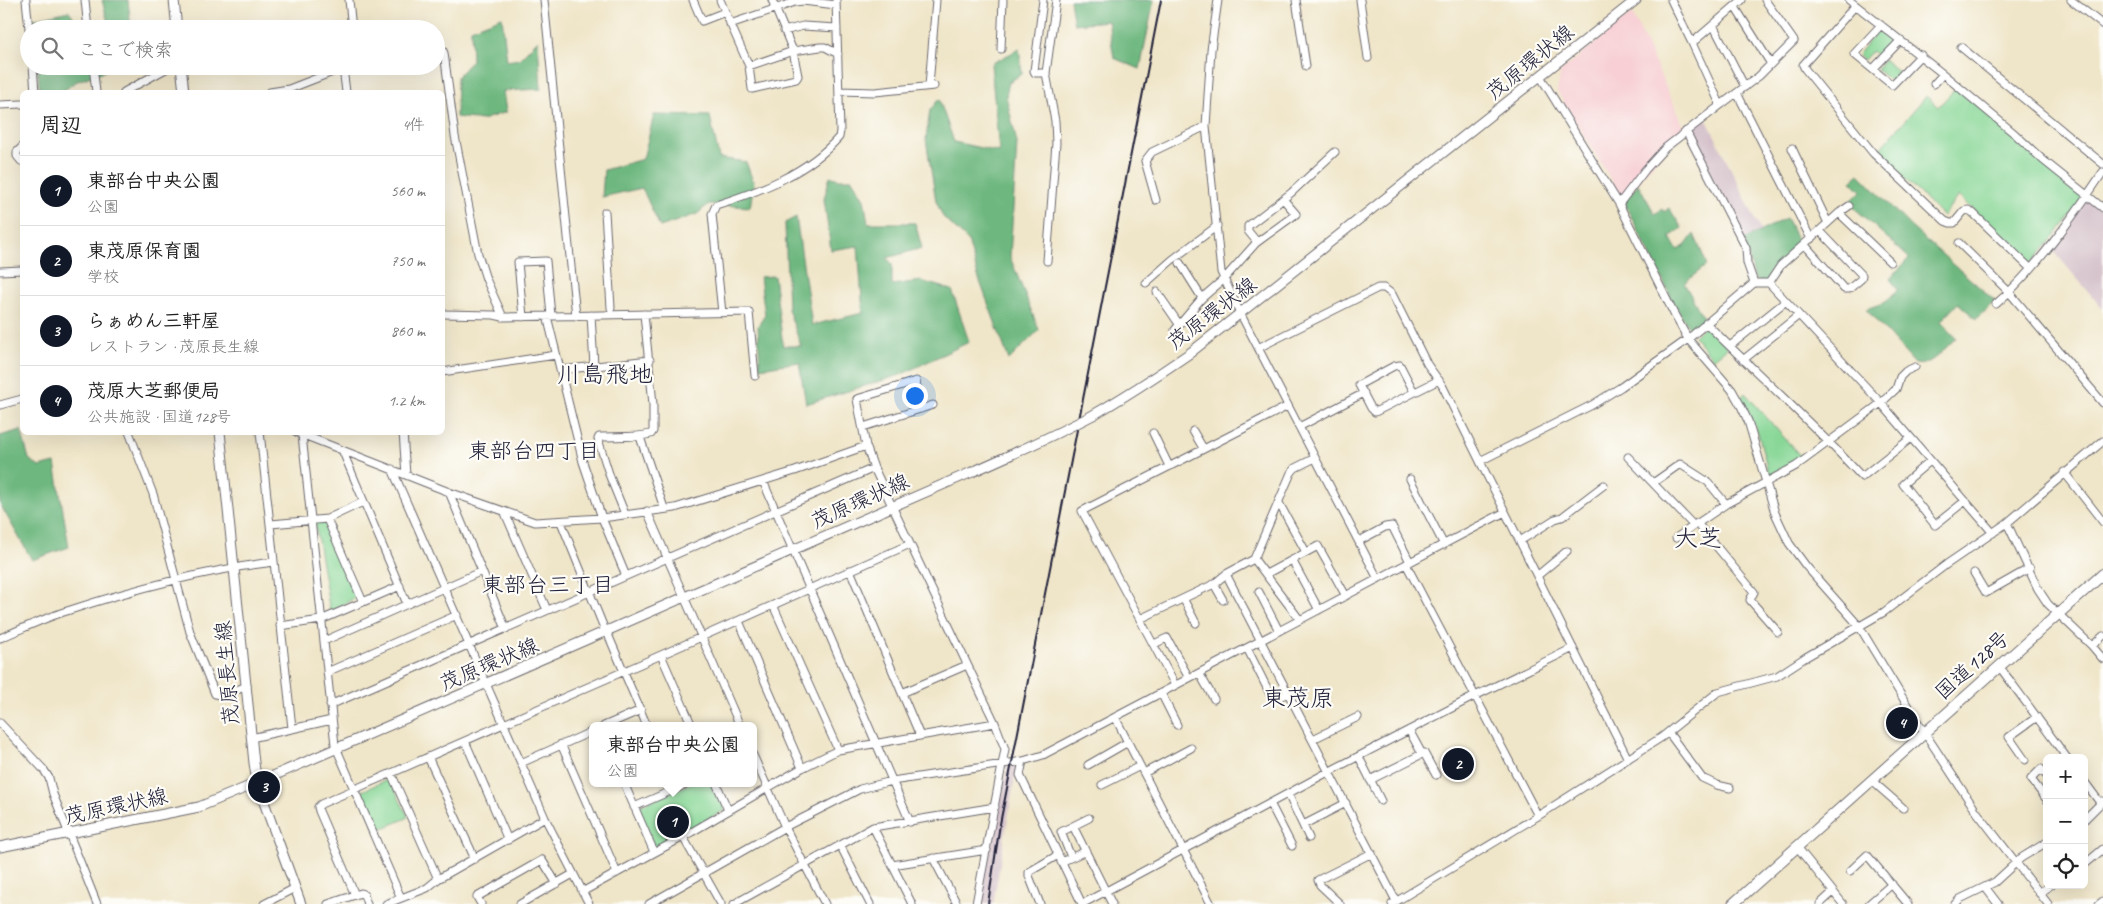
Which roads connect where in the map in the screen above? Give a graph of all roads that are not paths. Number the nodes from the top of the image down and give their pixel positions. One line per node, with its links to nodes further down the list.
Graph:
1 (26, 0): 27 (street)
2 (85, 0): 28 (street)
3 (174, 0): 29 (main road)
4 (349, 0): 30 (street)
5 (544, 0): 118 (street)
6 (693, 0): 26 (street)
7 (720, 0): 26 (street)
8 (772, 0): 25 (street)
9 (936, 0): 67 (street)
10 (1003, 0): 40 (street)
11 (1043, 0): 50 (street)
12 (1056, 0): 50 (street)
13 (1218, 0): 72 (street)
14 (1296, 0): 48 (street)
15 (1360, 0): 44 (street)
16 (1636, 0): 58 (main road, 茂原環状線)
17 (1671, 0): 38 (street)
18 (1742, 0): 24 (street)
19 (1765, 0): 46 (street)
20 (1849, 0): 23 (street)
21 (2071, 0): 34 (street)
22 (836, 2): 25 (street); 35 (street)
23 (1855, 6): 33 (street); 98 (street)
24 (1735, 7): 32 (street); 46 (street)
25 (775, 9): 31 (street); 36 (street)
26 (725, 12): 31 (street)
27 (28, 20)
28 (87, 20)
29 (176, 20)
30 (351, 20)
31 (730, 24): 47 (street)
32 (1713, 25): 38 (street); 60 (street)
33 (1881, 25): 37 (street); 49 (street)
34 (2103, 25)
35 (837, 28): 36 (street); 42 (street)
36 (784, 31): 41 (street)
37 (1901, 40): 43 (street); 49 (street)
38 (1692, 43): 71 (street)
39 (1961, 47): 78 (street)
40 (1000, 49)
41 (793, 51): 42 (street); 47 (street); 47 (street)
42 (838, 54): 67 (street)
43 (1921, 55): 49 (street); 51 (street)
44 (1368, 58)
45 (445, 60): 119 (street)
46 (1771, 64): 60 (street)
47 (749, 66)
48 (1306, 66)
49 (1873, 69)
50 (1046, 73): 95 (street)
51 (1943, 74): 59 (street); 80 (street)
52 (34, 75): 61 (street)
53 (94, 75): 62 (street)
54 (155, 75): 63 (street)
55 (182, 75): 64 (main road)
56 (325, 75): 65 (street)
57 (346, 75): 66 (street)
58 (1540, 76): 83 (street); 112 (main road, 茂原環状線)
59 (1934, 84)
60 (1746, 87): 68 (street)
61 (35, 90)
62 (96, 90)
63 (128, 90)
64 (184, 90)
65 (283, 90)
66 (346, 90)
67 (839, 91): 111 (street)
68 (1737, 93): 71 (street); 91 (street)
69 (20, 104): 70 (street)
70 (0, 105)
71 (1718, 107): 73 (street)
72 (1206, 126): 82 (street); 89 (street)
73 (1686, 131): 83 (street); 103 (street)
74 (1792, 148): 88 (street)
75 (20, 149): 77 (street)
76 (1335, 152): 81 (street)
77 (20, 160)
78 (2103, 164)
79 (2103, 172): 80 (street)
80 (2087, 196): 85 (street); 98 (street)
81 (1283, 199): 92 (street); 92 (street)
82 (1156, 200)
83 (1619, 204): 122 (street)
84 (1849, 206): 87 (street)
85 (2103, 208)
86 (605, 212): 110 (street)
87 (1839, 213): 88 (street); 96 (street)
88 (1828, 223): 90 (street)
89 (1217, 226): 101 (street); 102 (street)
90 (1820, 231): 91 (street); 94 (street)
91 (1811, 239): 94 (street)
92 (1257, 242): 101 (street)
93 (1958, 243): 106 (street)
94 (1805, 245): 104 (street)
95 (1047, 261)
96 (1890, 262)
97 (1180, 263): 107 (street)
98 (2030, 268): 106 (street)
99 (20, 270): 100 (street)
100 (0, 271)
101 (1224, 279): 107 (street); 112 (street)
102 (1146, 283)
103 (1754, 283): 104 (street); 121 (street)
104 (1769, 283): 108 (street)
105 (1157, 292): 107 (street)
106 (2009, 292): 109 (street); 138 (street)
107 (1202, 298)
108 (1786, 301): 116 (street); 123 (street)
109 (1996, 304)
110 (611, 308)
111 (722, 313): 114 (street); 132 (street)
112 (1240, 313): 124 (street); 179 (main road, 茂原環状線, bridge)
113 (445, 314): 119 (street)
114 (644, 314): 115 (street); 126 (street)
115 (591, 315): 118 (street); 128 (street)
116 (1800, 315): 127 (street); 137 (street)
117 (549, 316): 118 (street); 120 (street); 120 (street); 125 (street)
118 (576, 316)
119 (503, 317): 120 (street)
120 (523, 317)
121 (1706, 323): 122 (street); 123 (street)
122 (1688, 339): 163 (street); 172 (street)
123 (1730, 346): 127 (street)
124 (1258, 348): 133 (street); 141 (street)
125 (556, 355): 130 (street); 131 (street)
126 (650, 360): 128 (street); 153 (street)
127 (1743, 360): 156 (street)
128 (594, 366): 130 (street)
129 (1915, 368): 137 (street)
130 (560, 370): 186 (street)
131 (445, 372)
132 (755, 376)
133 (1438, 380): 134 (street); 163 (street)
134 (1414, 392): 135 (street); 135 (street)
135 (1364, 394): 144 (street)
136 (20, 400): 139 (street)
137 (1881, 403): 154 (street); 156 (street)
138 (2103, 403)
139 (0, 405)
140 (933, 405): 142 (street)
141 (1288, 406): 144 (street); 158 (street)
142 (920, 409): 143 (street); 143 (street)
143 (862, 427): 157 (street)
144 (1299, 427): 161 (street)
145 (1193, 431): 158 (street)
146 (1153, 433): 164 (street)
147 (130, 435): 219 (street)
148 (220, 435): 208 (main road, 茂原長生線)
149 (260, 435): 192 (street)
150 (299, 435): 187 (street)
151 (301, 435): 159 (street)
152 (403, 435): 168 (street)
153 (640, 437): 180 (street); 185 (street)
154 (1911, 438): 156 (street); 162 (street)
155 (2103, 440): 167 (street)
156 (1830, 441): 172 (street)
157 (866, 446): 165 (street); 170 (street)
158 (1203, 448): 164 (street)
159 (343, 452): 166 (street); 176 (street)
160 (1628, 457): 171 (street)
161 (1315, 458): 177 (street); 196 (street)
162 (1930, 460): 175 (street); 175 (street)
163 (1480, 461): 183 (street)
164 (1169, 466): 237 (street)
165 (874, 468): 179 (street); 182 (street)
166 (392, 469): 168 (street); 222 (street)
167 (2064, 472): 190 (street); 191 (street)
168 (406, 475): 174 (street)
169 (1410, 480): 199 (street)
170 (763, 481): 180 (street); 182 (street)
171 (1653, 483): 178 (street); 193 (street)
172 (1765, 483): 178 (street); 243 (street)
173 (1604, 485): 197 (street)
174 (449, 492): 184 (street); 211 (street)
175 (1965, 501): 194 (street)
176 (364, 502): 188 (street); 221 (street)
177 (1279, 503): 202 (street); 204 (street)
178 (1726, 504): 193 (street)
179 (892, 506): 198 (street); 200 (main road, 茂原環状線)
180 (664, 508): 181 (street)
181 (647, 511): 185 (street); 203 (street)
182 (776, 511): 200 (street); 203 (street)
183 (1505, 512): 197 (street); 199 (street)
184 (505, 513): 189 (street); 233 (street)
185 (625, 514): 186 (street)
186 (602, 518): 189 (street); 216 (street)
187 (311, 519): 188 (street); 192 (street); 238 (street)
188 (328, 519): 230 (street)
189 (561, 522): 224 (street)
190 (2103, 522)
191 (2007, 523): 194 (street); 209 (street)
192 (271, 524): 206 (street)
193 (1695, 524): 195 (street); 247 (street)
194 (1993, 533): 243 (street)
195 (1676, 538)
196 (1359, 541): 207 (street); 218 (street)
197 (1520, 541): 217 (street)
198 (910, 544): 210 (street); 260 (street)
199 (1444, 545): 207 (street)
200 (793, 550): 223 (street); 227 (main road, 茂原環状線)
201 (1567, 551): 217 (street)
202 (1306, 552): 205 (street); 226 (street)
203 (668, 558): 216 (street); 227 (street)
204 (1254, 559): 213 (street); 214 (street)
205 (1292, 560): 214 (street); 234 (street)
206 (274, 562): 208 (street); 242 (street)
207 (1408, 563): 218 (street); 272 (street)
208 (234, 567): 219 (street); 267 (main road, 茂原長生線)
209 (2030, 568): 212 (street); 235 (street)
210 (850, 570): 223 (street); 269 (street)
211 (482, 571): 222 (street); 244 (street)
212 (1974, 573)
213 (1226, 574): 220 (street); 251 (street)
214 (1266, 574): 239 (street)
215 (2103, 574): 235 (highway, 国道128号)
216 (626, 576): 224 (street)
217 (1537, 576): 257 (street)
218 (1378, 579): 226 (street)
219 (176, 580): 250 (street); 267 (street)
220 (1214, 584): 228 (street); 229 (street)
221 (400, 586): 230 (street); 231 (street)
222 (444, 588): 231 (street); 236 (street)
223 (809, 588): 232 (street); 297 (street)
224 (590, 592): 233 (street); 246 (street)
225 (1259, 592): 245 (street)
226 (1346, 596): 234 (street)
227 (685, 598): 246 (main road, 茂原環状線); 249 (street)
228 (1184, 600): 237 (street); 241 (street)
229 (1222, 600)
230 (363, 602): 238 (street)
231 (407, 604): 252 (street)
232 (773, 605): 240 (street); 302 (street)
233 (548, 610): 244 (street)
234 (1319, 610): 239 (street)
235 (2058, 613): 255 (street); 261 (highway, 国道128号)
236 (457, 615): 253 (street); 263 (street)
237 (1140, 619): 254 (street)
238 (321, 620): 242 (street); 252 (street)
239 (1300, 620): 245 (street)
240 (738, 621): 249 (street); 314 (street)
241 (1196, 623)
242 (280, 626): 288 (street)
243 (1859, 626): 290 (street); 291 (street)
244 (506, 628): 253 (street)
245 (1279, 631): 251 (street)
246 (607, 632): 262 (street); 266 (main road, 茂原環状線)
247 (1778, 632)
248 (2103, 636): 255 (street)
249 (702, 637): 258 (street); 283 (street)
250 (0, 638)
251 (1261, 640): 256 (street); 271 (street)
252 (324, 641): 263 (street)
253 (470, 644): 266 (street); 274 (street)
254 (1154, 644): 265 (street); 268 (street)
255 (2092, 646): 259 (street)
256 (1246, 648): 264 (street); 271 (street)
257 (1573, 648): 272 (street); 307 (street)
258 (662, 655): 262 (street); 282 (street)
259 (2103, 659)
260 (967, 665): 269 (street); 284 (street)
261 (1999, 666): 278 (street); 291 (highway, 国道128号)
262 (624, 671): 275 (street); 286 (street)
263 (327, 672): 274 (street)
264 (1199, 673): 265 (street); 273 (street)
265 (1189, 678): 268 (street)
266 (487, 684): 286 (street); 301 (main road, 茂原環状線)
267 (247, 686): 294 (main road, 茂原長生線)
268 (1175, 686): 270 (street)
269 (902, 693): 293 (street)
270 (1161, 693): 277 (street); 287 (street)
271 (1288, 693): 295 (street)
272 (1475, 696): 289 (street); 342 (street)
273 (1214, 699)
274 (330, 705): 279 (street)
275 (641, 710): 280 (street); 281 (street)
276 (1358, 716): 295 (street)
277 (1115, 717): 298 (street); 309 (street)
278 (2037, 718): 304 (street); 308 (street)
279 (332, 720): 288 (street); 301 (street)
280 (613, 722)
281 (646, 722)
282 (690, 722)
283 (738, 722)
284 (995, 723): 293 (street); 312 (street)
285 (0, 724): 351 (street)
286 (504, 724): 296 (street); 310 (street)
287 (1177, 725)
288 (292, 728): 294 (street)
289 (1409, 730): 303 (street); 305 (street)
290 (1668, 732): 307 (street); 330 (street)
291 (1924, 732): 321 (highway, 国道128号); 370 (street)
292 (589, 733): 299 (street)
293 (920, 736): 297 (street)
294 (251, 738): 323 (main road, 茂原長生線)
295 (1314, 739): 316 (street)
296 (465, 741): 306 (street); 354 (street)
297 (876, 742): 302 (street); 322 (street)
298 (1128, 742): 313 (street); 315 (street)
299 (561, 744): 310 (street); 375 (street)
300 (1191, 748): 315 (street)
301 (336, 749): 323 (main road, 茂原環状線); 329 (street)
302 (838, 750): 314 (street)
303 (1422, 754): 319 (street); 320 (street)
304 (2064, 754)
305 (1359, 756): 316 (street); 320 (street)
306 (428, 757): 318 (street); 369 (street)
307 (1628, 759): 342 (street)
308 (2025, 760)
309 (1023, 761): 312 (street); 368 (street)
310 (521, 762): 344 (street)
311 (757, 764): 331 (street)
312 (1004, 764): 322 (street); 339 (street)
313 (1088, 765)
314 (802, 768): 331 (street)
315 (1142, 770): 324 (street); 360 (street)
316 (1330, 771): 332 (street); 337 (street)
317 (2043, 771): 333 (street)
318 (392, 773): 329 (street); 378 (street)
319 (1436, 775)
320 (1370, 780): 334 (street)
321 (1871, 780): 340 (street); 359 (highway, 国道128号)
322 (892, 781): 346 (street); 349 (street)
323 (258, 783): 351 (main road, 茂原環状線); 382 (main road, 茂原長生線)
324 (1102, 786)
325 (2088, 786): 335 (street)
326 (626, 787): 338 (street)
327 (671, 787): 338 (street)
328 (718, 787): 341 (street)
329 (354, 788): 388 (street); 389 (street)
330 (1730, 788)
331 (768, 789): 341 (street); 349 (street)
332 (1288, 794): 336 (street); 347 (street)
333 (2043, 795)
334 (1380, 801)
335 (2102, 802): 343 (street)
336 (1270, 803): 357 (street); 360 (street)
337 (1346, 803): 347 (street); 365 (street)
338 (634, 807): 364 (street)
339 (995, 808): 346 (street); 362 (street)
340 (1903, 808)
341 (728, 810): 352 (street)
342 (1538, 816): 392 (street)
343 (2088, 816)
344 (545, 818): 354 (street); 377 (street)
345 (1090, 818): 348 (street)
346 (910, 822): 350 (street)
347 (1304, 824): 353 (street)
348 (1073, 826): 363 (street); 366 (street)
349 (785, 827): 372 (street); 376 (street)
350 (873, 827): 356 (street); 373 (street)
351 (68, 834): 358 (main road, 茂原環状線); 393 (street)
352 (683, 837): 364 (street); 376 (street)
353 (1310, 838)
354 (508, 840): 369 (street)
355 (2044, 844): 370 (street)
356 (840, 845): 372 (street); 406 (street)
357 (1292, 846)
358 (0, 847)
359 (1798, 848): 386 (street); 415 (highway, 国道128号)
360 (1183, 849): 384 (street); 413 (street)
361 (2103, 849): 371 (street)
362 (987, 850): 367 (street); 409 (street)
363 (1086, 851): 366 (street); 384 (street)
364 (654, 852): 375 (street)
365 (1372, 853): 392 (street); 414 (street)
366 (1071, 857): 368 (street)
367 (933, 858): 373 (street); 408 (street)
368 (1059, 858): 410 (street); 411 (street)
369 (475, 859): 378 (street)
370 (2017, 862): 381 (street); 387 (street)
371 (2088, 862)
372 (805, 865): 404 (street); 405 (street)
373 (892, 865): 407 (street)
374 (1850, 871): 380 (street)
375 (616, 873): 385 (street)
376 (704, 873): 402 (street); 403 (street)
377 (573, 874): 379 (street); 385 (street)
378 (438, 880): 389 (street)
379 (557, 884): 399 (street); 400 (street)
380 (1892, 884): 418 (street); 419 (street)
381 (1985, 887): 420 (street); 421 (street)
382 (295, 888): 394 (street); 395 (main road, 茂原長生線)
383 (2045, 889): 387 (street)
384 (1106, 891): 411 (street); 412 (street)
385 (582, 892): 401 (street)
386 (1833, 892): 416 (street); 417 (street)
387 (2039, 893): 422 (street)
388 (355, 895): 391 (street); 397 (street)
389 (401, 898): 398 (street)
390 (2103, 901): 423 (street)
391 (343, 902): 396 (street)
392 (1394, 903)
393 (97, 904)
394 (264, 904)
395 (301, 904)
396 (328, 904)
397 (367, 904)
398 (386, 904)
399 (480, 904)
400 (520, 904)
401 (589, 904)
402 (649, 904)
403 (721, 904)
404 (734, 904)
405 (825, 904)
406 (870, 904)
407 (912, 904)
408 (957, 904)
409 (976, 904)
410 (1040, 904)
411 (1082, 904)
412 (1112, 904)
413 (1211, 904)
414 (1340, 904)
415 (1733, 904)
416 (1820, 904)
417 (1843, 904)
418 (1869, 904)
419 (1908, 904)
420 (1955, 904)
421 (1998, 904)
422 (2048, 904)
423 (2098, 904)

